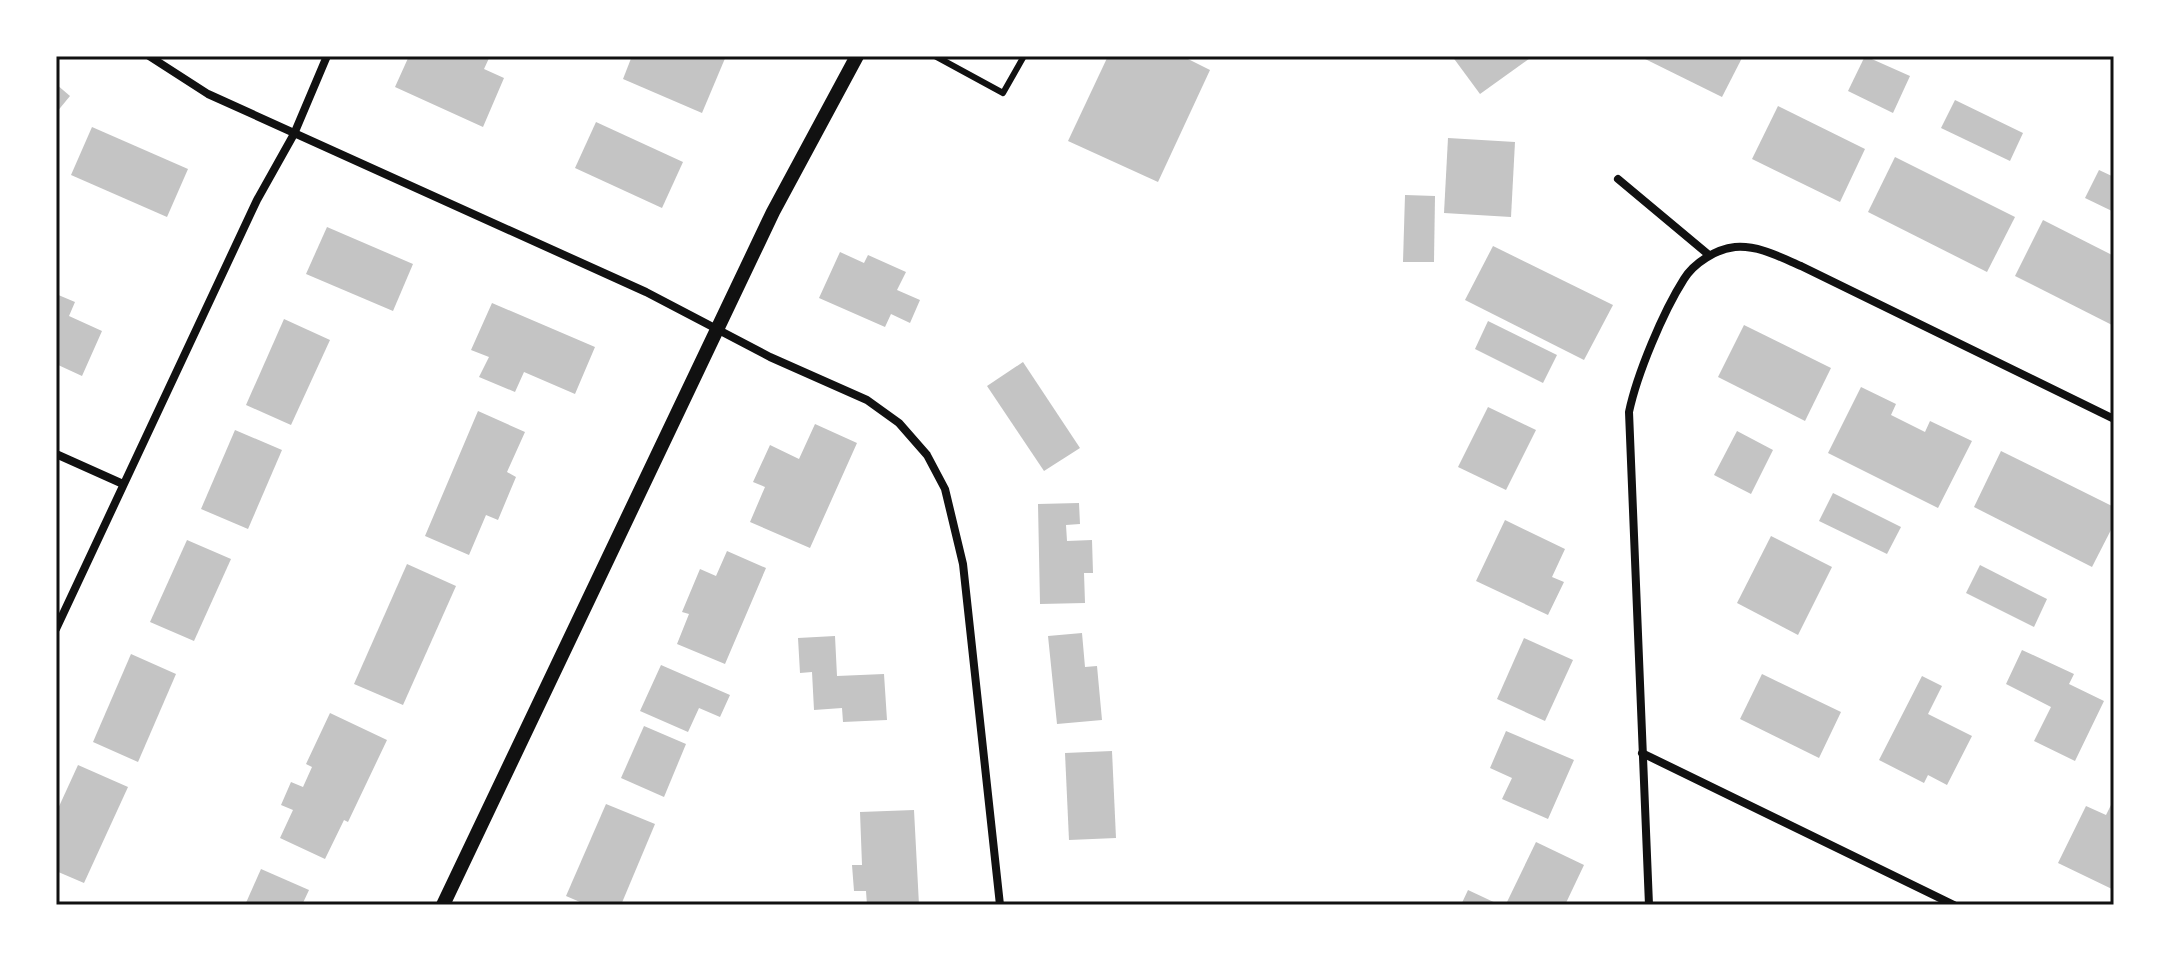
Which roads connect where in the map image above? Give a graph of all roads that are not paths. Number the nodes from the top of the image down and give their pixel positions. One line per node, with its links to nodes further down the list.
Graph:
1 (149, 56): 6 (street)
2 (327, 56): 6 (street)
3 (857, 56): 9 (street)
4 (935, 56): 5 (lane)
5 (1024, 56)
6 (294, 134): 9 (street); 12 (street)
7 (1618, 179): 8 (street)
8 (1709, 255): 10 (street); 14 (street)
9 (718, 329): 15 (street); 16 (street)
10 (2114, 419)
11 (56, 454): 12 (street)
12 (123, 484): 13 (street)
13 (56, 629)
14 (1642, 753): 17 (street); 18 (street)
15 (443, 905)
16 (1000, 905)
17 (1649, 905)
18 (1954, 905)

